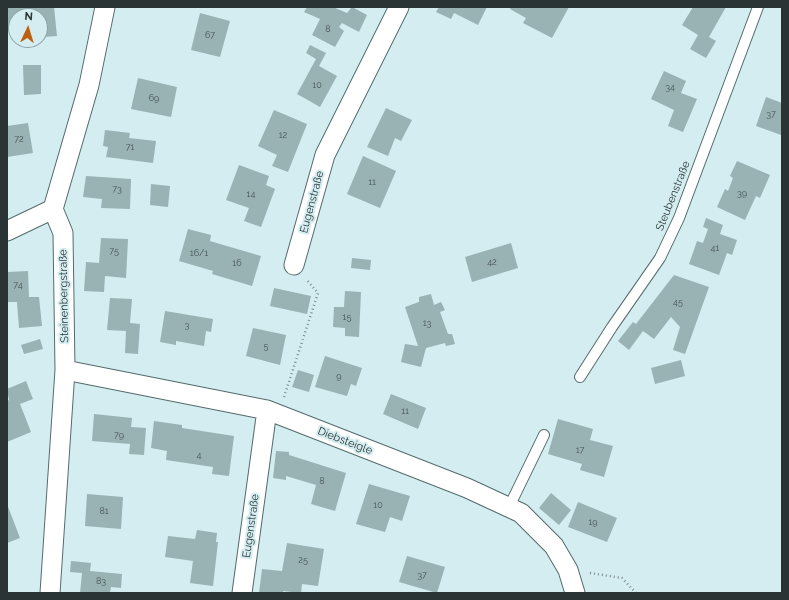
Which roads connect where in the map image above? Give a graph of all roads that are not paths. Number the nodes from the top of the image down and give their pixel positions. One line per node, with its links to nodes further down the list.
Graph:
1 (105, 7): 4 (street)
2 (399, 7): 6 (street, Eugenstraße)
3 (758, 7): 8 (lane, Steubenstraße)
4 (53, 209): 5 (street); 7 (street, Steinenbergstraße)
5 (7, 231)
6 (294, 265)
7 (65, 370): 9 (street, Diebsteigle); 12 (street, Steinenbergstraße)
8 (580, 377)
9 (274, 406): 11 (street, Diebsteigle); 13 (street, Eugenstraße)
10 (544, 435): 11 (lane)
11 (509, 507): 14 (street, Diebsteigle)
12 (50, 593)
13 (242, 593)
14 (575, 593)

